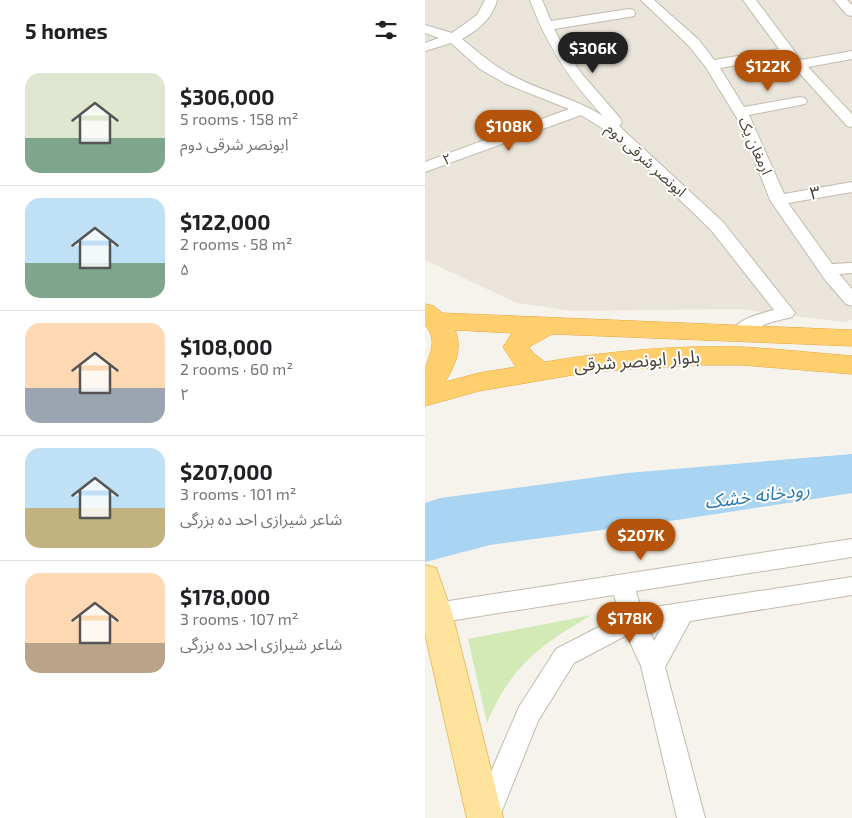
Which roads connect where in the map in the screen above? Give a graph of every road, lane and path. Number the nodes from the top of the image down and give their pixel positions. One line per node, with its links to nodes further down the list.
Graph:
1 (491, 0): 10 (street)
2 (536, 0): 8 (street)
3 (749, 0): 12 (street)
4 (840, 0): 6 (street)
5 (652, 1): 15 (street, ارمغان یک)
6 (851, 11)
7 (629, 13): 8 (street)
8 (545, 26): 20 (street)
9 (425, 28): 10 (street)
10 (453, 38): 11 (street); 17 (street, ابونصر شرقی دوم)
11 (425, 47)
12 (788, 52): 14 (street); 15 (street)
13 (852, 55): 14 (street)
14 (798, 64): 19 (street)
15 (711, 65): 18 (street, ارمغان یک)
16 (800, 101): 18 (street)
17 (582, 109): 20 (street, ابونصر شرقی دوم); 21 (street, ۲)
18 (740, 112): 23 (street, ارمغان یک)
19 (850, 119)
20 (618, 132): 29 (street, ابونصر شرقی دوم)
21 (425, 167)
22 (852, 187): 23 (street, ۳)
23 (779, 200): 25 (street, ارمغان یک)
24 (852, 268): 25 (street)
25 (827, 270): 26 (street, ارمغان یک)
26 (852, 300)
27 (431, 316): 28 (highway, بلوار ابونصر شرقی); 33 (highway)
28 (546, 327): 29 (highway, بلوار ابونصر شرقی); 32 (highway)
29 (740, 332): 30 (highway, بلوار ابونصر شرقی)
30 (852, 338)
31 (852, 365): 32 (highway, بلوار ابونصر شرقی)
32 (539, 370): 34 (highway, بلوار ابونصر شرقی)
33 (425, 387)
34 (425, 397)
35 (852, 548): 36 (street)
36 (622, 584): 38 (street); 40 (street)
37 (852, 586): 39 (street)
38 (430, 594): 42 (main road)
39 (683, 612): 40 (street); 41 (street)
40 (633, 620): 41 (street); 42 (street)
41 (653, 666): 43 (street)
42 (485, 818)
43 (691, 818)

